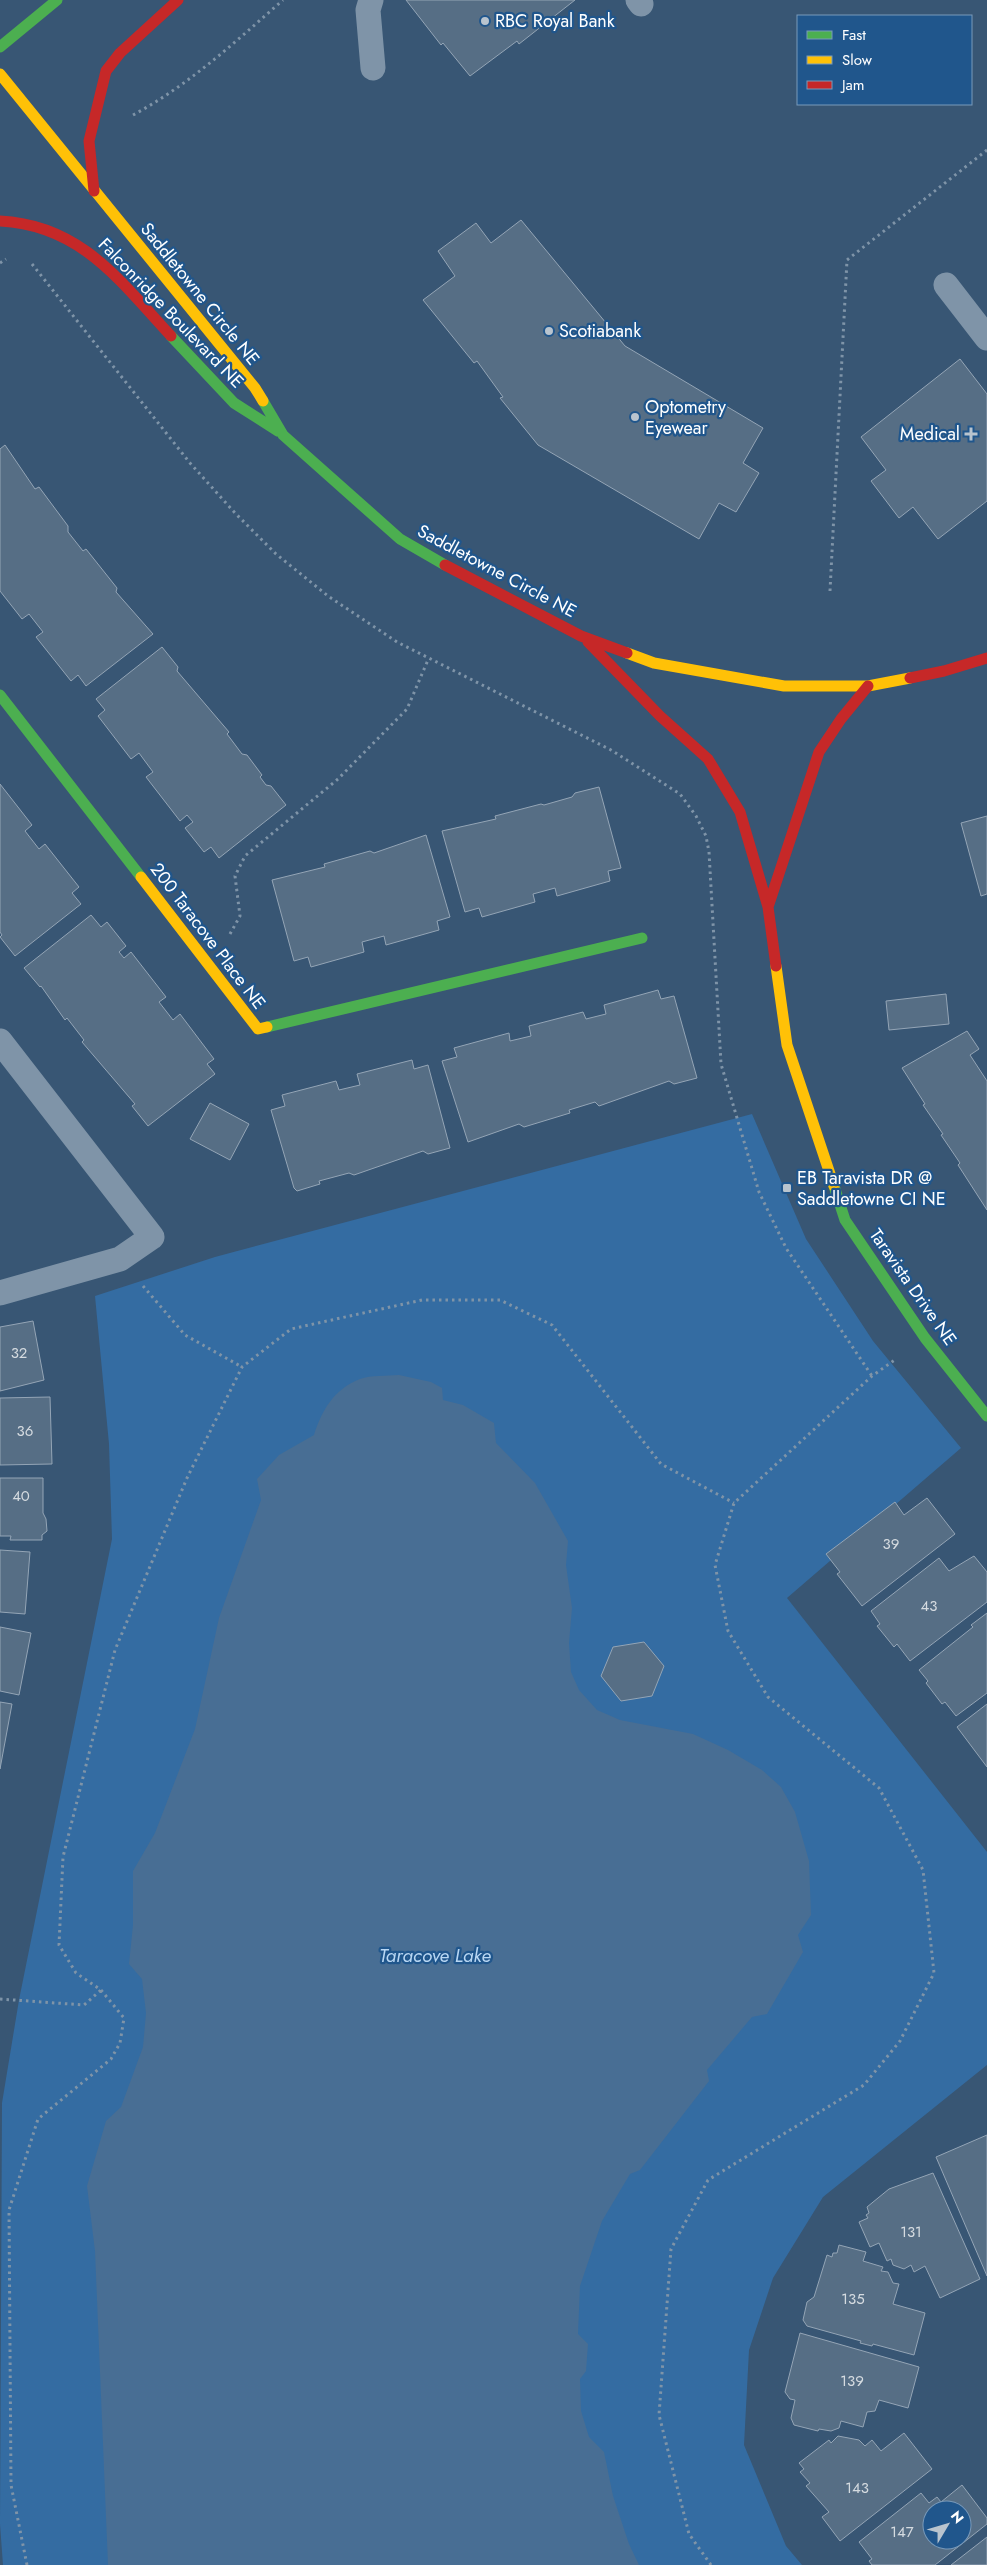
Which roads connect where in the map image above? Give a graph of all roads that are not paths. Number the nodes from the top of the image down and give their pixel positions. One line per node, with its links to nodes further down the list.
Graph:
1 (57, 0): 4 (main road)
2 (178, 0): 7 (main road)
3 (371, 0): 5 (lane)
4 (0, 47)
5 (373, 68)
6 (0, 74): 7 (main road, Saddletowne Circle NE)
7 (94, 191): 11 (main road, Saddletowne Circle NE)
8 (0, 221): 11 (main road, Falconridge Boulevard NE)
9 (946, 285): 10 (lane)
10 (986, 341)
11 (283, 435): 12 (main road, Saddletowne Circle NE)
12 (581, 636): 14 (main road, Saddletowne Circle NE); 16 (main road, Taravista Drive NE)
13 (987, 658): 14 (main road, Saddletowne Circle NE)
14 (868, 686): 16 (main road)
15 (0, 695): 17 (main road, 200 Taracove Place NE)
16 (768, 907): 20 (main road, Taravista Drive NE)
17 (642, 938)
18 (0, 1042): 19 (lane)
19 (0, 1293)
20 (987, 1416)

